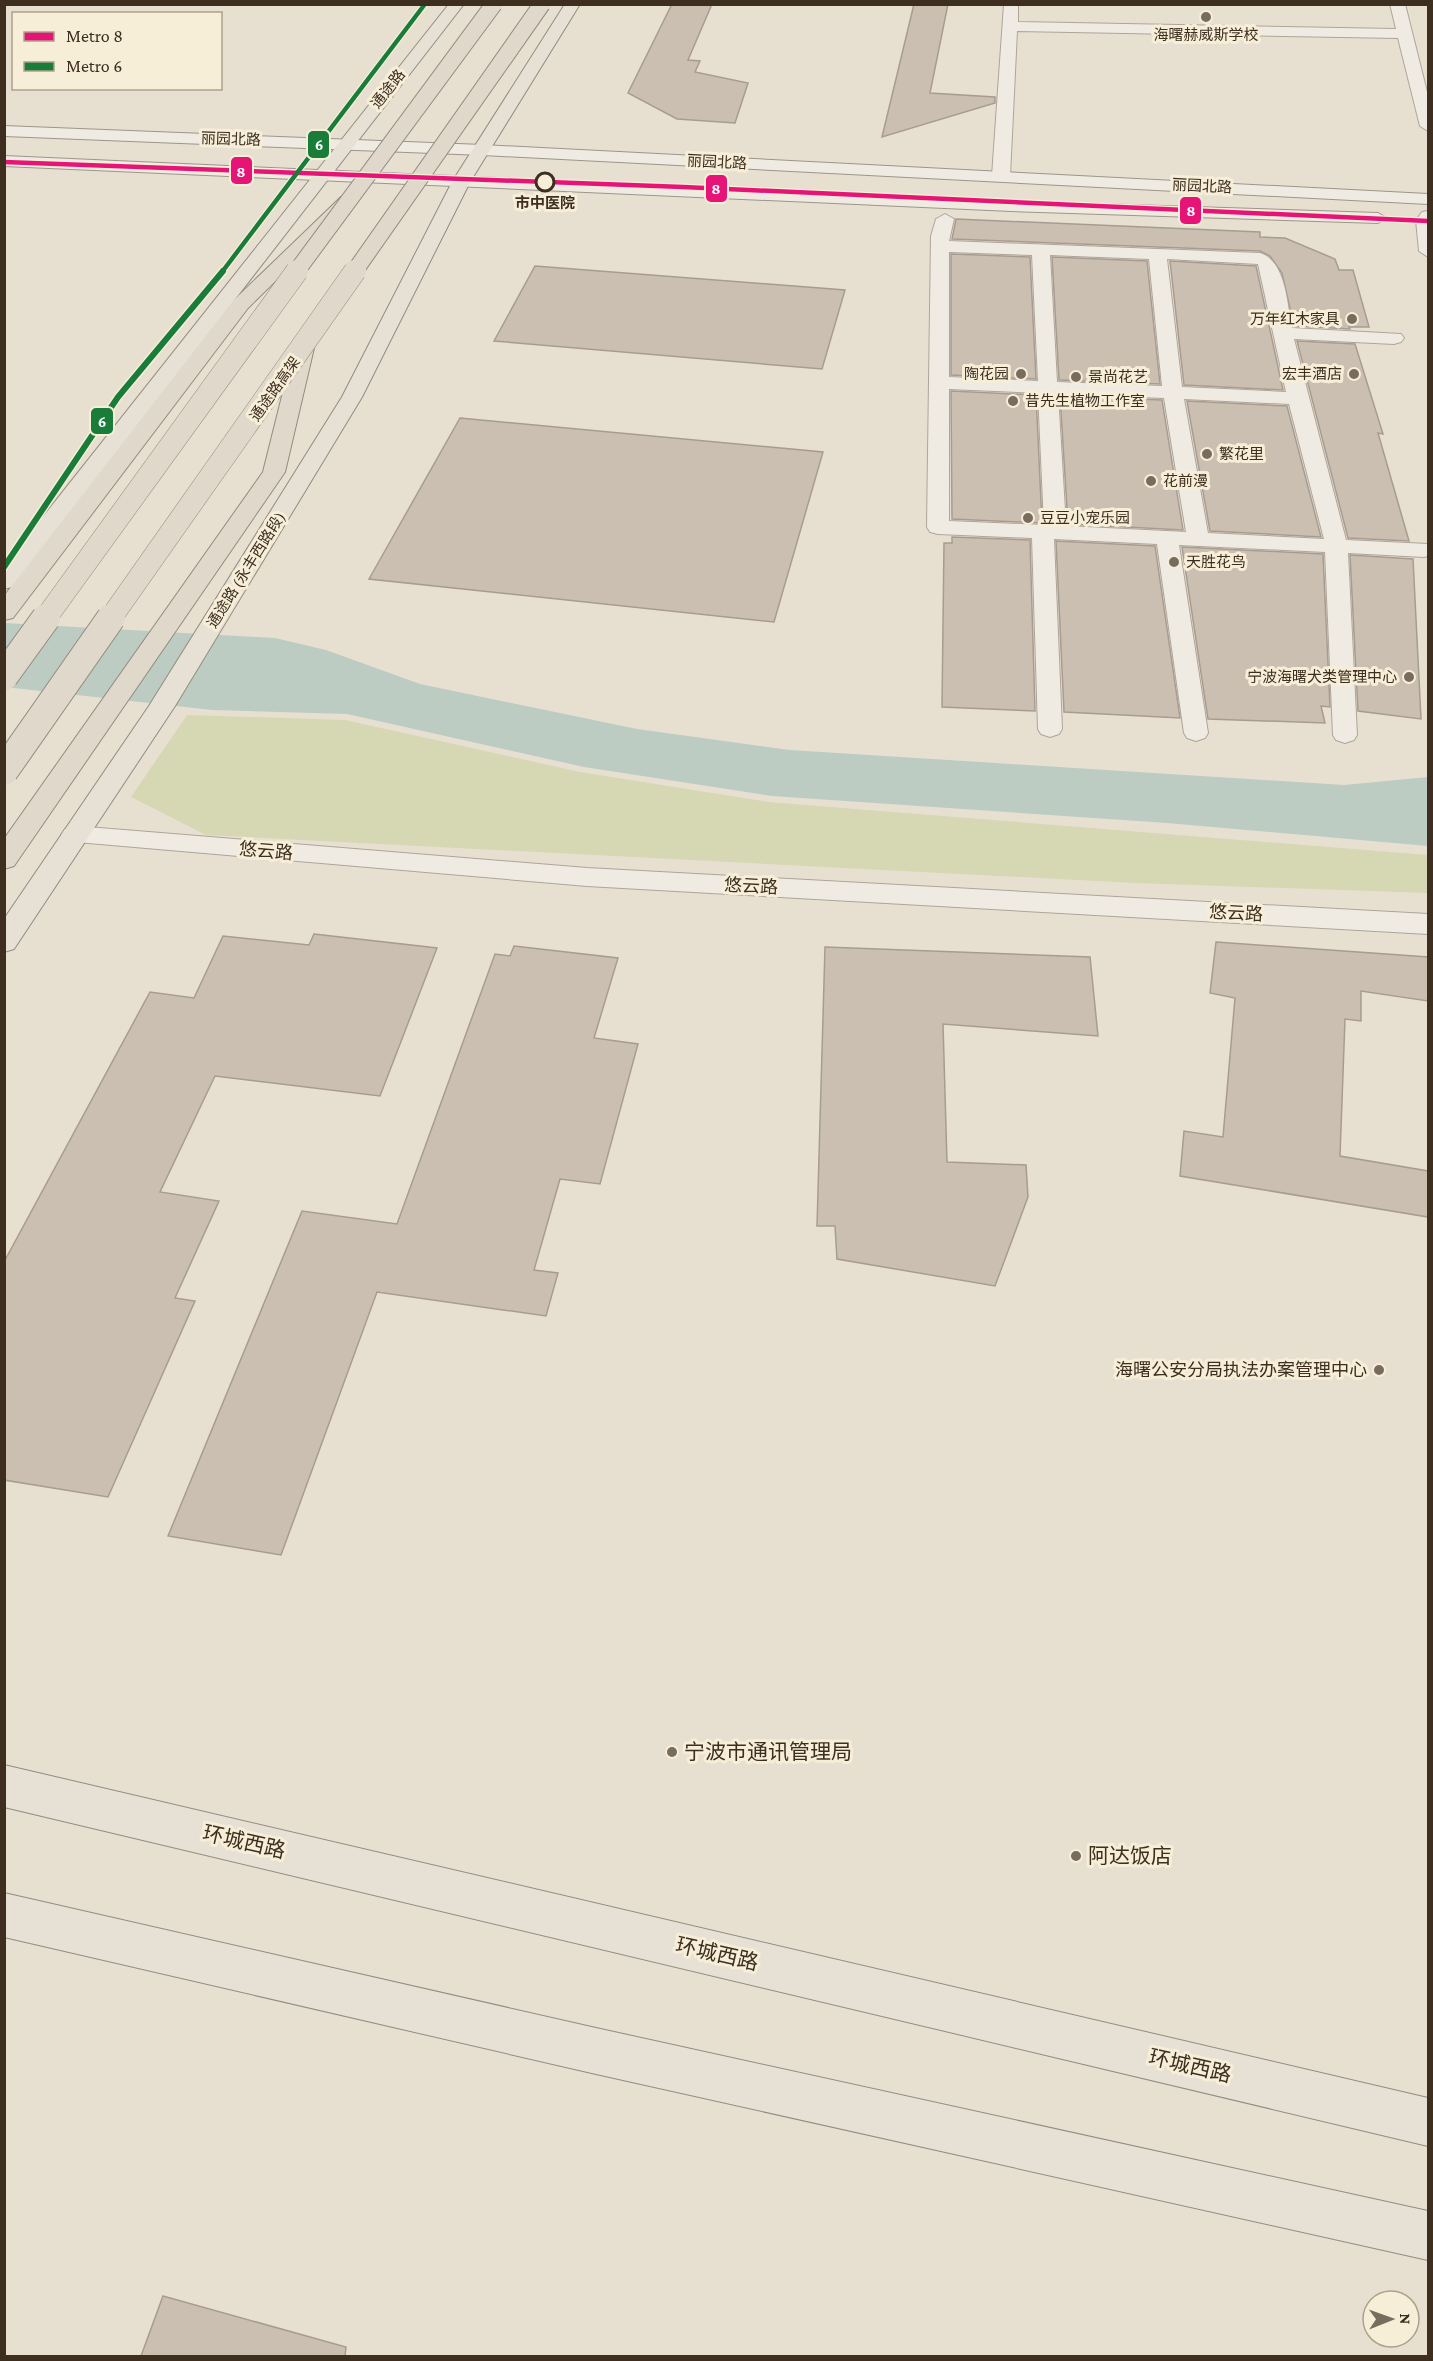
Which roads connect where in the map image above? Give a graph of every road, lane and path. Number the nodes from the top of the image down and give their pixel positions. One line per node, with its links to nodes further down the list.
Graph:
1 (457, 4): 11 (main road, 通途路)
2 (494, 4): 17 (highway, bridge)
3 (542, 4): 27 (highway, 通途路高架, bridge)
4 (573, 4): 12 (main road)
5 (1011, 4): 7 (main road)
6 (1397, 4): 8 (main road)
7 (1010, 26): 8 (main road); 15 (main road)
8 (1404, 34): 9 (main road)
9 (1428, 126)
10 (4, 131): 11 (main road, 丽园北路)
11 (345, 144): 12 (main road, 丽园北路); 14 (main road, 通途路)
12 (483, 150): 15 (main road, 丽园北路); 16 (main road)
13 (4, 161): 14 (main road, 丽园北路)
14 (321, 176): 16 (main road, 丽园北路); 37 (main road)
15 (1001, 176): 18 (main road, 丽园北路)
16 (461, 182): 20 (main road, 丽园北路); 44 (main road, 通途路 (永丰西路段))
17 (353, 195): 38 (highway, bridge); 39 (highway, bridge)
18 (1428, 199)
19 (945, 219): 21 (street)
20 (1427, 219): 23 (main road)
21 (940, 246): 22 (street); 28 (street)
22 (1041, 250): 24 (street); 29 (street)
23 (1428, 251)
24 (1157, 254): 25 (street); 30 (street)
25 (1284, 333): 26 (street); 31 (street)
26 (1394, 338)
27 (304, 348): 43 (highway, 通途路高架, bridge); 45 (highway)
28 (940, 383): 29 (street); 32 (street)
29 (1049, 387): 30 (street); 32 (street)
30 (1173, 393): 31 (street); 34 (street)
31 (1297, 398): 35 (street)
32 (1049, 531): 33 (street); 40 (street)
33 (1167, 538): 34 (street); 41 (street)
34 (1198, 540): 35 (street)
35 (1335, 544): 36 (street); 42 (street)
36 (1424, 550)
37 (4, 582)
38 (4, 613)
39 (4, 676)
40 (1050, 729)
41 (1196, 733)
42 (1345, 735)
43 (4, 771)
44 (75, 835): 46 (main road, 悠云路); 47 (main road, 通途路 (永丰西路段))
45 (4, 860)
46 (1428, 924)
47 (4, 942)
48 (4, 1786): 50 (main road, 环城西路)
49 (4, 1915): 51 (main road)
50 (1428, 2122)
51 (1428, 2236)

